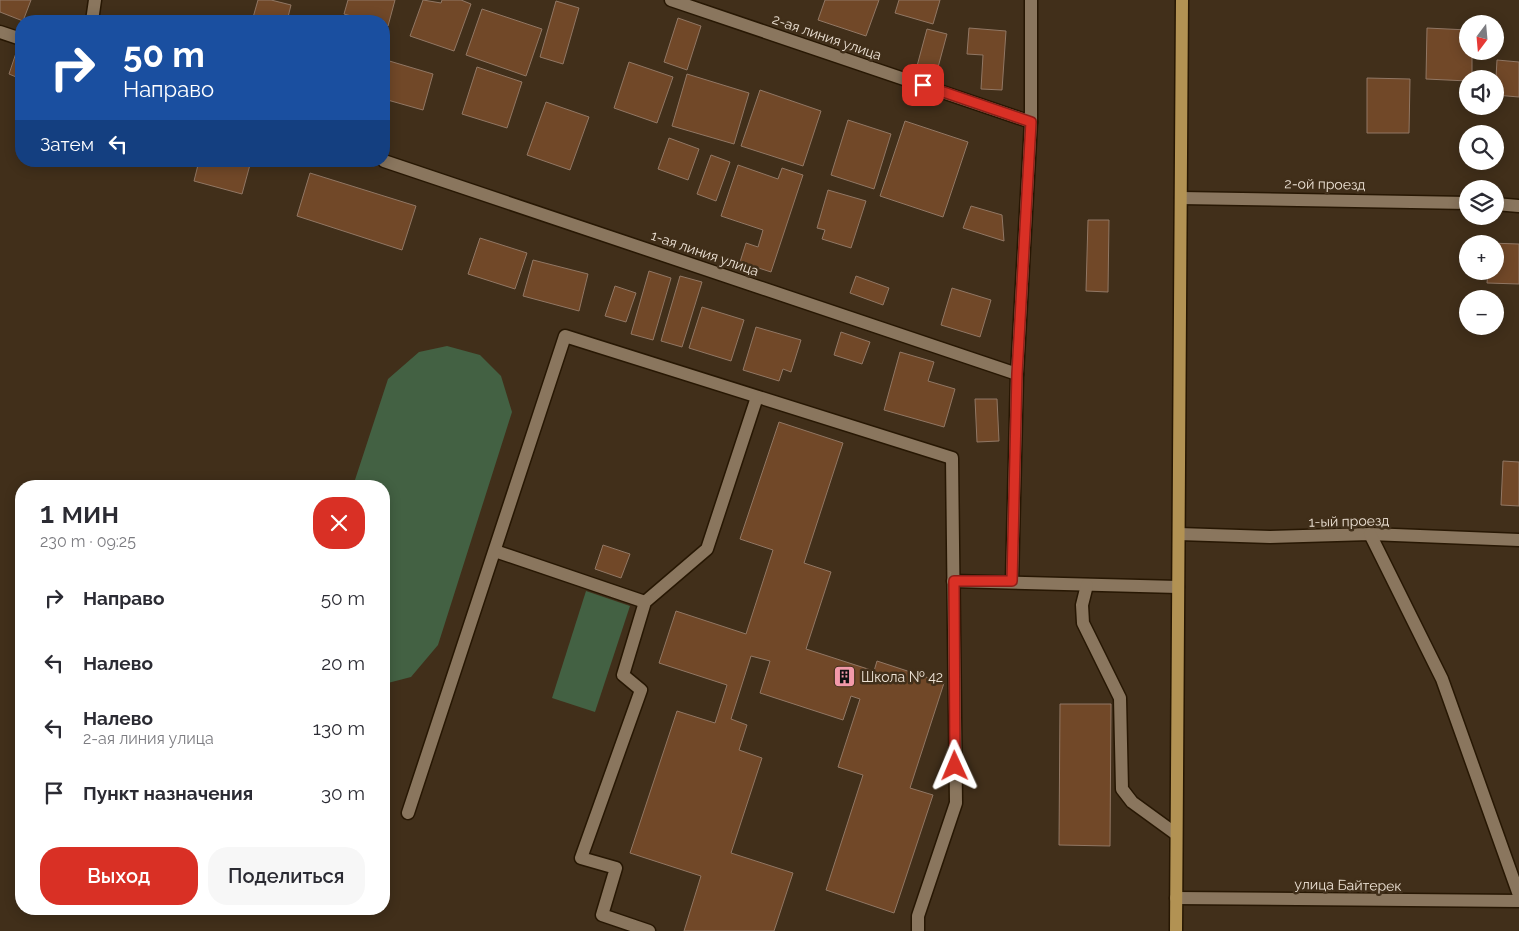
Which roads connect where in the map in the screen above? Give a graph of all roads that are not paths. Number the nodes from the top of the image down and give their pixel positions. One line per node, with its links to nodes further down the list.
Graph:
1 (95, 0): 5 (street)
2 (671, 0): 8 (street, 2-ая линия улица)
3 (1031, 0): 8 (street)
4 (1182, 0): 10 (main road)
5 (93, 15)
6 (0, 32): 7 (street)
7 (15, 37)
8 (1031, 122): 14 (street)
9 (390, 163): 14 (street, 1-ая линия улица)
10 (1181, 198): 11 (street, 2-ой проезд); 16 (main road)
11 (1459, 203)
12 (1504, 205): 13 (street)
13 (1519, 206)
14 (1017, 374): 21 (street)
15 (758, 397): 19 (street); 20 (street); 24 (street)
16 (1179, 534): 17 (street, 1-ый проезд); 23 (main road)
17 (1370, 534): 18 (street, 1-ый проезд); 27 (street)
18 (1519, 540)
19 (494, 551): 24 (street); 25 (street)
20 (954, 581): 21 (street); 31 (street)
21 (1012, 581): 22 (street)
22 (1087, 585): 23 (street); 26 (street)
23 (1178, 587): 26 (main road)
24 (645, 602): 30 (street)
25 (408, 813)
26 (1176, 834): 28 (main road)
27 (1519, 895)
28 (1176, 898): 29 (street, улица Байтерек); 32 (main road)
29 (1519, 902)
30 (649, 931)
31 (918, 931)
32 (1176, 931)

